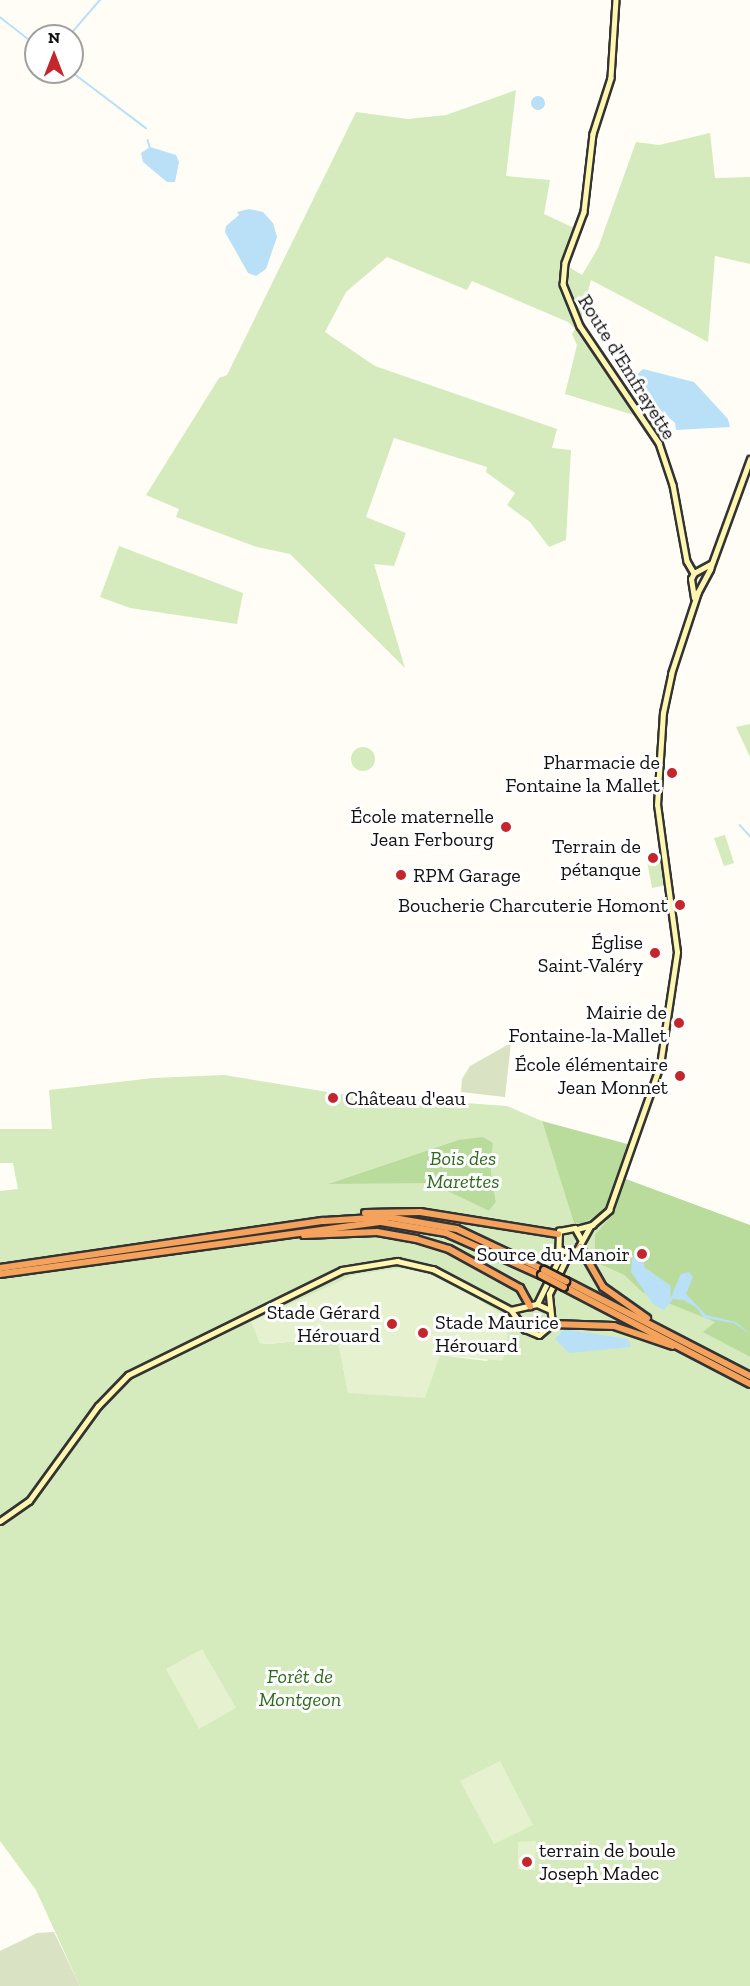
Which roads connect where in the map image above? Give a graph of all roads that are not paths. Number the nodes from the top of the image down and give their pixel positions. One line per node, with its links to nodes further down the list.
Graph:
1 (616, 0): 5 (street, Route d'Emfrayette)
2 (750, 459): 3 (street)
3 (714, 559): 4 (street); 6 (street)
4 (700, 572): 5 (street); 6 (street)
5 (694, 573): 7 (street)
6 (705, 578): 8 (street)
7 (693, 585): 8 (street); 9 (street)
8 (701, 586): 9 (street)
9 (693, 610): 10 (street)
10 (592, 1225): 12 (street); 15 (street)
11 (268, 1229): 13 (highway); 18 (highway); 19 (highway)
12 (577, 1229): 13 (street); 15 (street)
13 (558, 1234): 16 (street)
14 (223, 1242): 19 (highway); 20 (highway); 23 (highway)
15 (581, 1244): 17 (street); 28 (highway)
16 (560, 1249): 17 (street); 22 (street)
17 (569, 1253): 24 (street)
18 (0, 1268)
19 (542, 1272): 21 (highway, bridge)
20 (0, 1274)
21 (565, 1284): 28 (highway); 29 (highway)
22 (537, 1304): 23 (street); 24 (street)
23 (527, 1308): 25 (street); 26 (street)
24 (548, 1309): 27 (street)
25 (511, 1310): 26 (street); 32 (street)
26 (521, 1320): 27 (street)
27 (552, 1324): 29 (highway)
28 (694, 1346): 30 (highway)
29 (702, 1357): 31 (highway)
30 (750, 1376)
31 (750, 1384)
32 (0, 1521)

